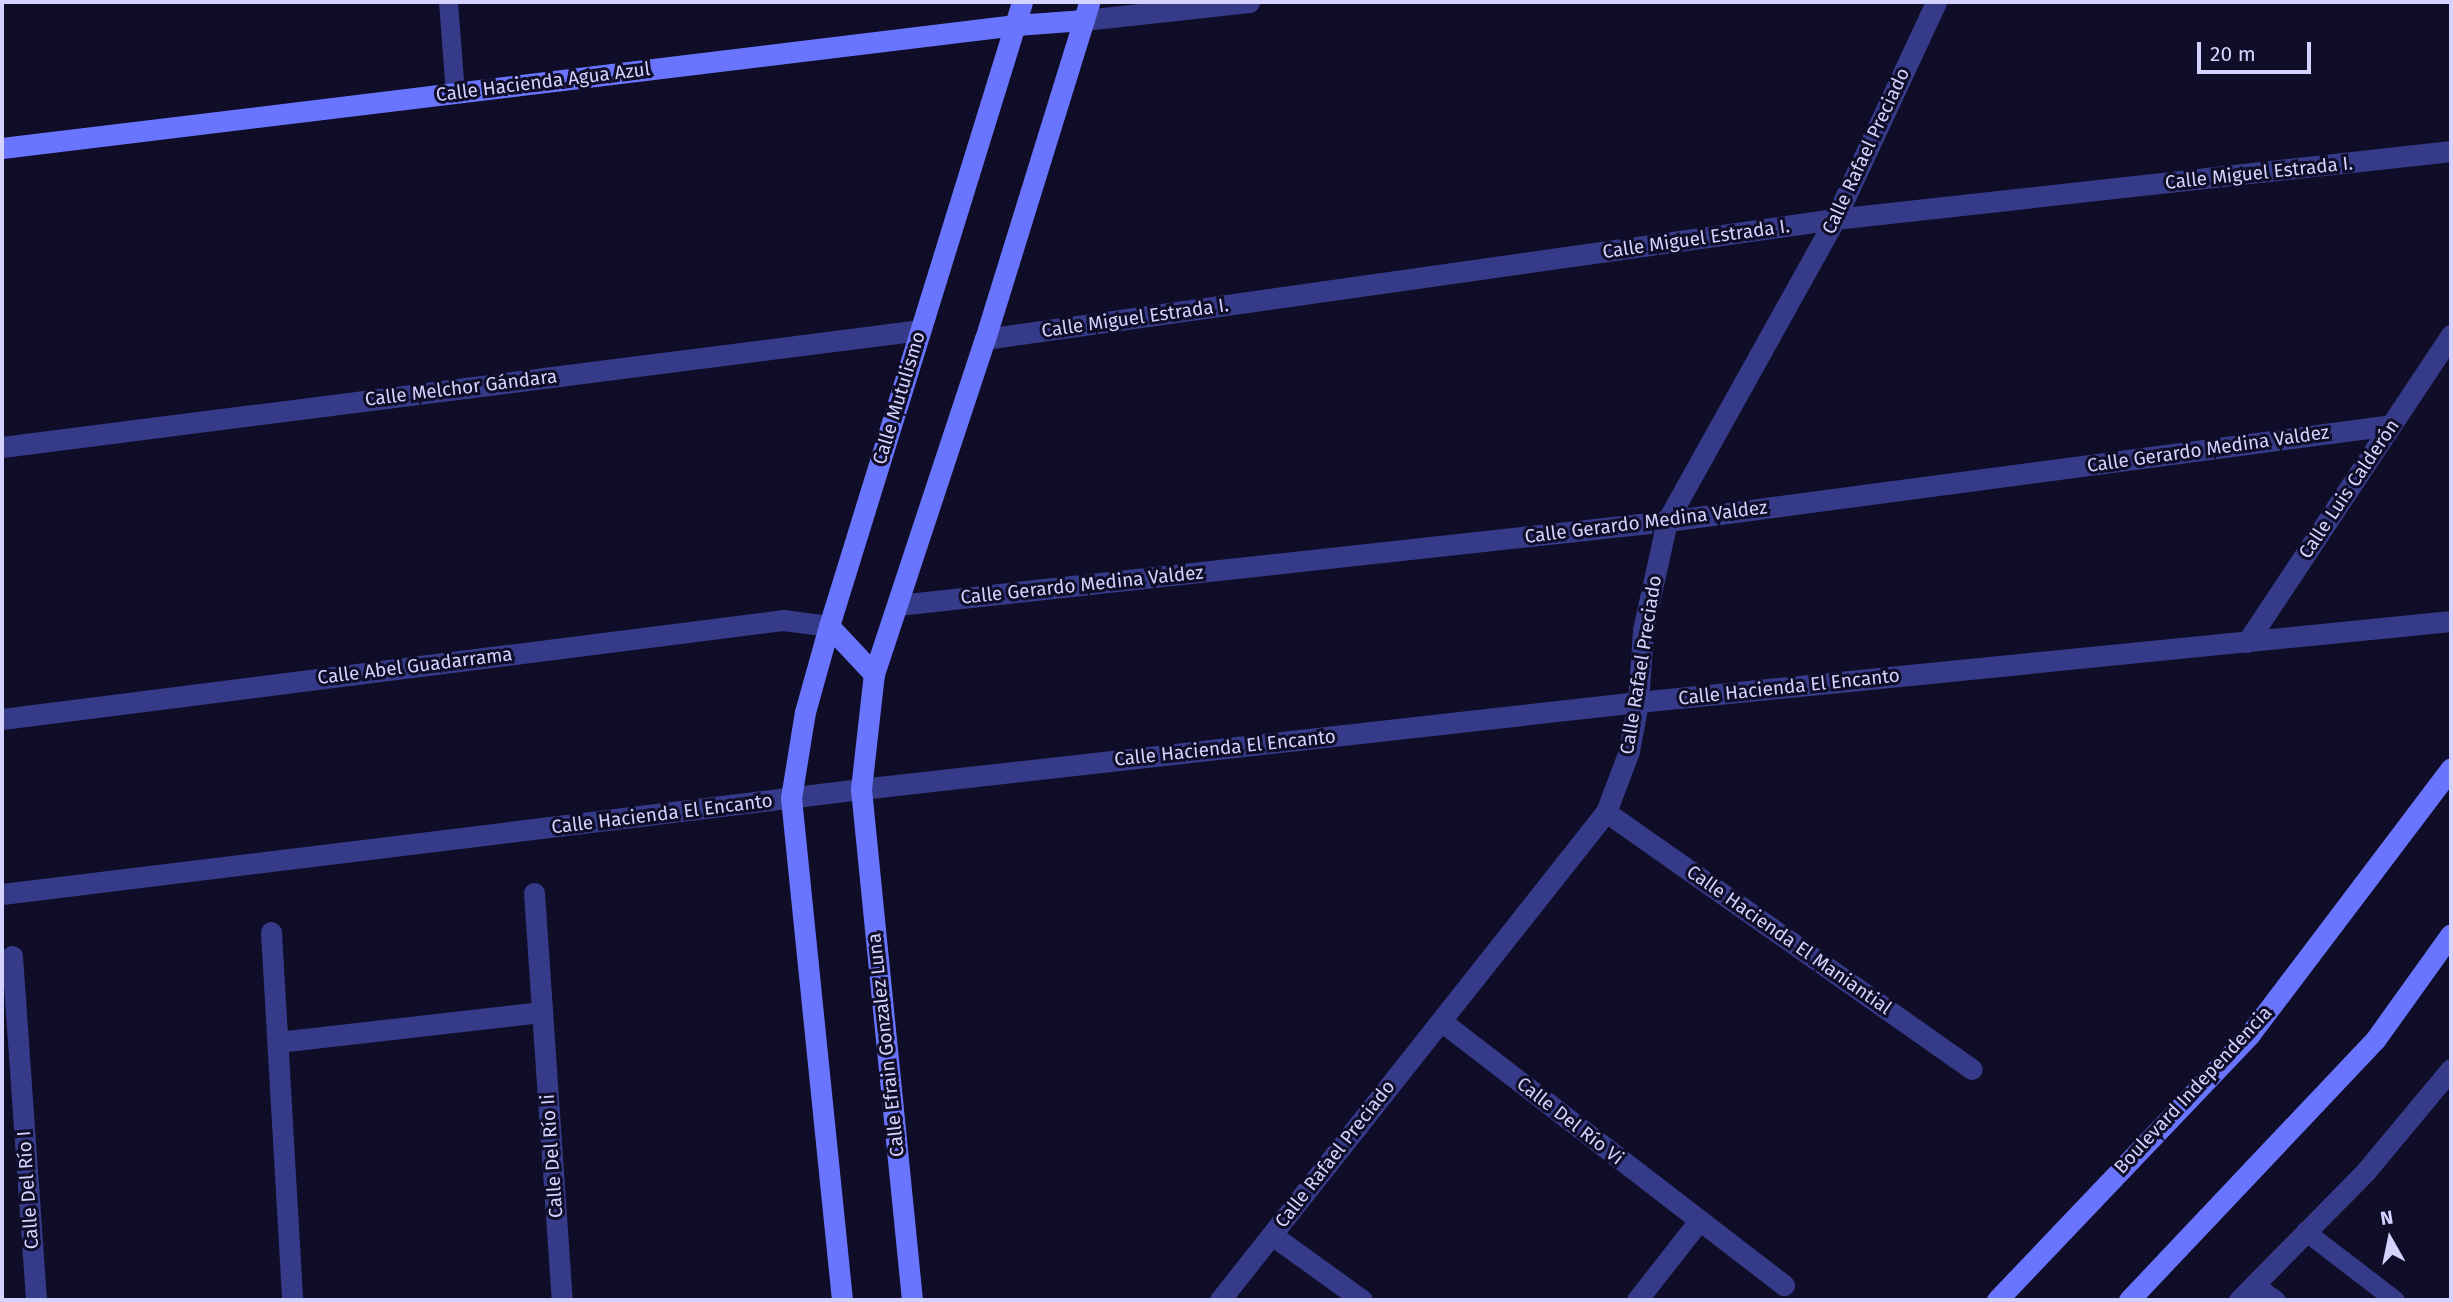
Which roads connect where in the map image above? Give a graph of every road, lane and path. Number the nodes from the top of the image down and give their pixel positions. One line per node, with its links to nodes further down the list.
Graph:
1 (448, 2): 7 (lane)
2 (1022, 2): 6 (street, Calle Mutulismo)
3 (1249, 2): 5 (street)
4 (1936, 2): 10 (street, Calle Rafael Preciado)
5 (1086, 11): 6 (street, Calle Hacienda Agua Azul); 13 (street)
6 (1016, 25): 7 (street, Calle Hacienda Agua Azul); 11 (street, Calle Mutulismo)
7 (455, 93): 8 (street, Calle Hacienda Agua Azul)
8 (2, 148)
9 (2451, 151): 10 (street, Calle Miguel Estrada I.)
10 (1835, 219): 13 (street, Calle Miguel Estrada I.); 16 (street, Calle Rafael Preciado)
11 (920, 330): 15 (street, Calle Melchor Gándara); 19 (street, Calle Mutulismo)
12 (2451, 335): 14 (street, Calle Luis Calderón)
13 (985, 338): 17 (street)
14 (2391, 425): 16 (street, Calle Gerardo Medina Valdez); 20 (street, Calle Luis Calderón)
15 (2, 447)
16 (1667, 521): 17 (street, Calle Gerardo Medina Valdez); 22 (street, Calle Rafael Preciado)
17 (898, 605): 21 (street)
18 (2451, 621): 20 (street, Calle Hacienda El Encanto)
19 (829, 626): 21 (street); 23 (street, Calle Abel Guadarrama); 26 (street, Calle Mutulismo)
20 (2247, 642): 22 (street, Calle Hacienda El Encanto)
21 (874, 674): 25 (street)
22 (1638, 702): 25 (street, Calle Hacienda El Encanto); 27 (street, Calle Rafael Preciado)
23 (2, 719)
24 (2451, 768): 52 (street, Boulevard Independencia)
25 (861, 789): 26 (street, Calle Hacienda El Encanto); 48 (street, Calle Efrain Gonzalez Luna)
26 (790, 798): 28 (street, Calle Hacienda El Encanto); 47 (street)
27 (1606, 812): 34 (street, Calle Rafael Preciado); 36 (street, Calle Hacienda El Maniantial)
28 (2, 894)
29 (534, 894): 33 (street, Calle Del Río Ii)
30 (271, 932): 35 (street)
31 (2451, 934): 53 (street)
32 (12, 956): 38 (street, Calle Del Río I)
33 (542, 1012): 35 (street); 46 (street, Calle Del Río Ii)
34 (1441, 1021): 39 (street, Calle Del Río Vi); 41 (street, Calle Rafael Preciado)
35 (278, 1042): 45 (street)
36 (1972, 1069)
37 (2451, 1069): 40 (street)
38 (11, 1081): 44 (street, Calle Del Río I)
39 (1699, 1221): 43 (street, Calle Del Río Vi); 51 (street)
40 (2305, 1231): 42 (street); 56 (lane)
41 (1272, 1235): 49 (street, Calle Rafael Preciado); 50 (street)
42 (2255, 1284): 54 (street); 55 (lane)
43 (1784, 1285)
44 (36, 1300)
45 (292, 1300)
46 (562, 1300)
47 (842, 1300)
48 (912, 1300)
49 (1220, 1300)
50 (1362, 1300)
51 (1637, 1300)
52 (1997, 1300)
53 (2129, 1300)
54 (2239, 1300)
55 (2276, 1300)
56 (2395, 1300)

